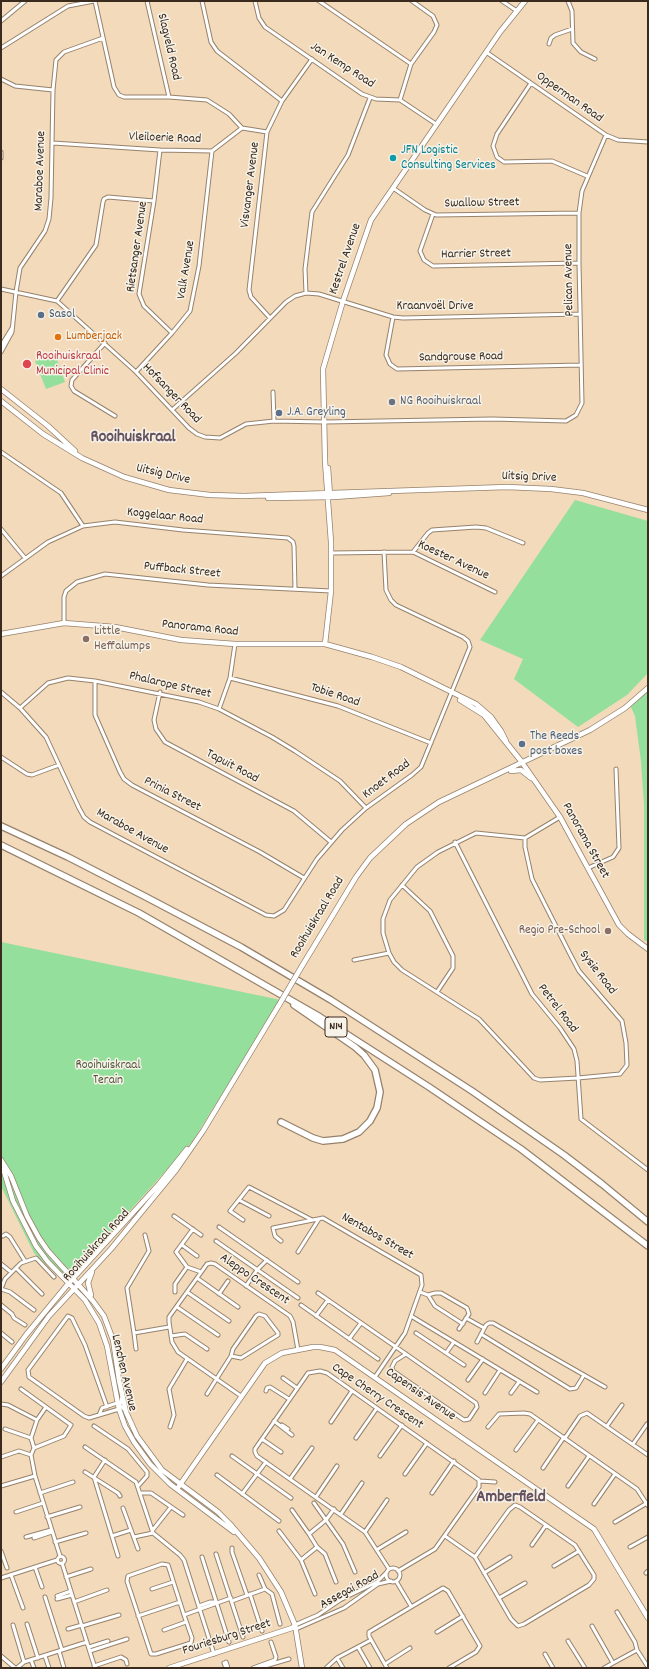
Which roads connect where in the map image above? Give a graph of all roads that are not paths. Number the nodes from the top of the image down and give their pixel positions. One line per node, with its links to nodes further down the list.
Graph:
1 (25, 1): 12 (street)
2 (95, 1): 14 (street); 16 (street)
3 (147, 1): 24 (street, Slagveld Road)
4 (202, 1): 27 (street)
5 (255, 1): 18 (street, Jan Kemp Road)
6 (319, 1): 20 (street)
7 (412, 1): 20 (street)
8 (502, 1): 11 (street)
9 (525, 1): 11 (main road, Kestrel Avenue)
10 (568, 1): 13 (street)
11 (517, 11): 17 (main road, Kestrel Avenue)
12 (1, 21)
13 (572, 29): 15 (street); 19 (street)
14 (103, 38): 23 (street, Maraboe Avenue); 24 (street)
15 (549, 44)
16 (1, 48)
17 (486, 52): 22 (street, Opperman Road); 28 (main road, Kestrel Avenue)
18 (312, 59): 25 (street, Jan Kemp Road); 27 (street, Visvanger Avenue)
19 (595, 59)
20 (411, 64): 26 (street)
21 (1, 79): 23 (street)
22 (531, 83): 31 (street, Opperman Road); 38 (street)
23 (53, 90): 33 (street, Maraboe Avenue)
24 (169, 97): 29 (street)
25 (370, 98): 26 (street, Jan Kemp Road); 46 (street)
26 (400, 100): 28 (street, Jan Kemp Road)
27 (282, 101): 30 (street, Visvanger Avenue)
28 (436, 124): 39 (main road, Kestrel Avenue)
29 (242, 128): 30 (street); 35 (street, Vleiloerie Road)
30 (267, 132): 51 (street, Visvanger Avenue)
31 (606, 136): 32 (street, Opperman Road); 38 (street, Pelican Avenue)
32 (648, 142)
33 (53, 143): 34 (street, Vleiloerie Road); 45 (street, Maraboe Avenue)
34 (160, 150): 35 (street, Vleiloerie Road); 40 (street, Rietsanger Avenue)
35 (212, 151): 53 (street, Valk Avenue)
36 (1, 152): 37 (street)
37 (1, 158)
38 (588, 176): 41 (street, Pelican Avenue)
39 (393, 188): 42 (street, Swallow Street); 48 (main road, Kestrel Avenue)
40 (154, 201): 47 (street); 53 (street, Rietsanger Avenue)
41 (579, 213): 42 (street, Swallow Street); 43 (street, Pelican Avenue)
42 (433, 214): 43 (street, Harrier Street)
43 (579, 263): 49 (street, Pelican Avenue)
44 (1, 289): 45 (street, Hofsanger Road)
45 (16, 292): 47 (street, Hofsanger Road); 52 (street, Maraboe Avenue)
46 (306, 293): 48 (street, Kraanvoël Drive); 51 (street)
47 (57, 301): 54 (street, Hofsanger Road)
48 (343, 302): 50 (street, Kraanvoël Drive); 66 (main road, Kestrel Avenue)
49 (580, 314): 50 (street, Kraanvoël Drive); 57 (street, Pelican Avenue)
50 (393, 317): 57 (street, Sandgrouse Road)
51 (270, 318): 62 (street)
52 (13, 326): 55 (street, Maraboe Avenue); 56 (street, Maraboe Avenue)
53 (172, 334): 58 (street, Valk Avenue)
54 (105, 343): 58 (street, Hofsanger Road); 63 (street)
55 (1, 346)
56 (1, 352)
57 (581, 365): 65 (street, Pelican Avenue)
58 (136, 372): 62 (street, Hofsanger Road)
59 (1, 389): 68 (main road, Uitsig Drive)
60 (273, 392): 64 (street)
61 (1, 401): 68 (main road, Uitsig Drive)
62 (172, 410): 64 (street, Hofsanger Road)
63 (115, 416)
64 (274, 421): 66 (street, Hofsanger Road)
65 (566, 421): 66 (street, Hofsanger Road)
66 (325, 422): 69 (main road, Kestrel Avenue)
67 (1, 452): 71 (street)
68 (82, 458): 69 (main road, Uitsig Drive)
69 (328, 495): 70 (main road, Uitsig Drive); 76 (main road, Kestrel Avenue)
70 (648, 510)
71 (83, 526): 77 (street, Koggelaar Road); 79 (street, Koggelaar Road)
72 (1, 529): 77 (street)
73 (524, 543): 75 (street)
74 (384, 552): 75 (street, Koester Avenue); 76 (street, Koester Avenue); 92 (street, Knoet Road)
75 (413, 552): 81 (street, Koester Avenue)
76 (331, 553): 80 (main road, Kestrel Avenue)
77 (25, 558): 78 (street, Koggelaar Road)
78 (1, 576)
79 (295, 589): 80 (street, Puffback Street); 82 (street, Puffback Street)
80 (331, 591): 86 (main road, Kestrel Avenue)
81 (495, 592)
82 (64, 622): 83 (main road, Panorama Road); 85 (main road, Panorama Road)
83 (1, 634)
84 (303, 643): 85 (main road, Panorama Road); 86 (main road, Panorama Street)
85 (235, 644): 87 (street)
86 (325, 644): 92 (main road, Panorama Street)
87 (230, 678): 94 (street); 95 (street, Tobie Road)
88 (95, 681): 91 (street, Phalarope Street); 93 (street, Phalarope Street); 110 (street, Prinia Street)
89 (648, 688): 97 (main road, Rooihuiskraal Road)
90 (1, 692): 93 (street, Maraboe Avenue)
91 (160, 692): 94 (street, Phalarope Street); 106 (street, Tapuit Road)
92 (450, 693): 95 (street, Knoet Road); 97 (main road, Panorama Street)
93 (20, 708): 98 (street, Maraboe Avenue)
94 (219, 709): 102 (street, Phalarope Street)
95 (431, 743): 102 (street, Knoet Road)
96 (1, 757): 98 (street)
97 (522, 762): 100 (main road, Rooihuiskraal Road); 101 (main road, Panorama Street)
98 (59, 764): 112 (street, Maraboe Avenue)
99 (616, 769): 109 (street)
100 (500, 774): 101 (main road); 120 (main road, Rooihuiskraal Road, bridge)
101 (538, 785): 103 (main road, Panorama Street)
102 (366, 808): 106 (street, Knoet Road)
103 (560, 817): 105 (street); 109 (main road, Panorama Street)
104 (1, 826): 129 (highway, N14)
105 (525, 838): 107 (street); 118 (street, Sysie Road)
106 (331, 842): 110 (street, Knoet Road)
107 (455, 842): 111 (street); 118 (street, Petrel Road)
108 (1, 845): 113 (highway, N14)
109 (588, 868): 114 (main road, Panorama Street)
110 (304, 878): 112 (street, Knoet Road)
111 (402, 885): 115 (street); 117 (street)
112 (284, 910)
113 (199, 946): 119 (highway); 138 (highway, N14)
114 (648, 949)
115 (389, 953): 116 (street); 117 (street)
116 (354, 960)
117 (437, 992): 118 (street)
118 (578, 1078): 122 (street, Petrel Road)
119 (282, 1122)
120 (206, 1124): 144 (main road, Rooihuiskraal Road); 151 (main road, Rooihuiskraal Road)
121 (1, 1161): 151 (main road, Lenchen Avenue); 156 (main road, Lenchen Avenue)
122 (648, 1170)
123 (238, 1200): 125 (street); 127 (street); 128 (street)
124 (174, 1216): 131 (street)
125 (269, 1216)
126 (320, 1218): 128 (street); 139 (street); 161 (street, Nentabos Street)
127 (243, 1220)
128 (312, 1220): 136 (street)
129 (648, 1222)
130 (219, 1227): 141 (street)
131 (193, 1229): 133 (street); 137 (street)
132 (145, 1235): 185 (street)
133 (201, 1235)
134 (3, 1236): 142 (street)
135 (216, 1241): 147 (street)
136 (281, 1241)
137 (182, 1244): 140 (street); 145 (street)
138 (648, 1246)
139 (298, 1252)
140 (197, 1256)
141 (267, 1260): 147 (street); 154 (street)
142 (25, 1261): 146 (street); 150 (street)
143 (1, 1264): 148 (street)
144 (95, 1266): 155 (main road, Rooihuiskraal Road); 168 (main road)
145 (187, 1267): 149 (street); 159 (street)
146 (16, 1268): 148 (street); 163 (street)
147 (257, 1270): 157 (street); 166 (street)
148 (11, 1272): 173 (street)
149 (201, 1272): 152 (street, Aleppo Crescent); 157 (street, Aleppo Crescent)
150 (54, 1278)
151 (74, 1278): 155 (main road, Lenchen Avenue); 156 (main road, Rooihuiskraal Road)
152 (197, 1278): 160 (street, Aleppo Crescent); 164 (street)
153 (228, 1281): 164 (street)
154 (298, 1282)
155 (79, 1283): 158 (main road, Rooihuiskraal Road); 168 (main road, Lenchen Avenue)
156 (68, 1284): 158 (main road, Lenchen Avenue); 205 (main road, Rooihuiskraal Road)
157 (246, 1286): 197 (street, Aleppo Crescent)
158 (73, 1289): 207 (main road, Rooihuiskraal Road); 229 (main road, Lenchen Avenue)
159 (175, 1292)
160 (187, 1292): 171 (street, Aleppo Crescent); 177 (street)
161 (420, 1292): 165 (street); 175 (street)
162 (318, 1293): 167 (street)
163 (42, 1294)
164 (219, 1294): 172 (street)
165 (428, 1295): 176 (street); 179 (street)
166 (298, 1298)
167 (328, 1300): 174 (street); 178 (street)
168 (93, 1301): 224 (main road, Lenchen Avenue)
169 (1, 1305): 180 (street)
170 (301, 1305): 174 (street)
171 (176, 1307): 181 (street, Aleppo Crescent); 188 (street)
172 (238, 1307)
173 (34, 1310)
174 (316, 1316): 190 (street)
175 (411, 1316): 192 (street); 194 (street)
176 (466, 1318): 179 (street); 182 (street)
177 (229, 1321)
178 (361, 1323): 190 (street); 194 (street)
179 (463, 1324): 183 (street)
180 (25, 1325)
181 (169, 1326): 185 (street); 189 (street, Aleppo Crescent)
182 (484, 1328): 187 (street); 208 (street)
183 (459, 1329)
184 (1, 1333): 191 (street)
185 (134, 1333): 195 (street)
186 (416, 1333): 198 (street)
187 (482, 1334): 193 (street); 208 (street)
188 (218, 1335)
189 (170, 1336): 196 (street); 201 (street, Aleppo Crescent)
190 (349, 1339): 203 (street)
191 (12, 1342)
192 (454, 1342): 198 (street); 202 (street)
193 (478, 1342)
194 (396, 1347): 199 (street); 209 (street)
195 (136, 1349)
196 (207, 1349)
197 (298, 1350): 209 (main road, Capensis Avenue); 225 (main road, Capensis Avenue)
198 (446, 1353): 204 (street)
199 (406, 1354): 199 (street)
200 (231, 1356): 200 (street); 211 (street)
201 (187, 1359): 211 (street, Aleppo Crescent); 243 (street)
202 (483, 1359): 206 (street); 212 (street)
203 (378, 1360)
204 (464, 1365)
205 (1, 1370): 207 (main road)
206 (500, 1370): 214 (street); 221 (street)
207 (6, 1374): 213 (main road, Rooihuiskraal Road)
208 (584, 1375): 216 (street)
209 (375, 1377): 386 (main road, Capensis Avenue)
210 (283, 1378): 215 (street)
211 (217, 1380): 223 (street); 225 (street, Aleppo Crescent)
212 (468, 1380)
213 (1, 1382)
214 (519, 1382): 220 (street); 222 (street)
215 (297, 1388): 219 (street, Cape Cherry Crescent); 226 (street, Cape Cherry Crescent)
216 (605, 1388)
217 (21, 1389): 230 (street)
218 (266, 1391): 226 (street)
219 (352, 1391): 232 (street, Cape Cherry Crescent); 238 (street)
220 (537, 1392)
221 (485, 1393)
222 (512, 1393)
223 (207, 1394)
224 (122, 1395): 229 (street); 233 (main road, Lenchen Avenue)
225 (241, 1396): 282 (main road, Capensis Avenue)
226 (289, 1399): 237 (street, Cape Cherry Crescent)
227 (1, 1404): 235 (street)
228 (622, 1405): 242 (street)
229 (119, 1406): 231 (street); 233 (street); 234 (street); 286 (main road, Lenchen Avenue)
230 (46, 1407): 235 (street); 255 (street)
231 (107, 1407): 234 (street); 234 (street)
232 (377, 1408): 240 (street, Cape Cherry Crescent); 249 (street)
233 (126, 1412): 282 (main road, Lenchen Avenue)
234 (99, 1415)
235 (37, 1420): 248 (street)
236 (538, 1420): 244 (street); 250 (street); 257 (street)
237 (274, 1421): 246 (street); 247 (street); 251 (street, Cape Cherry Crescent)
238 (331, 1422)
239 (647, 1424): 253 (street)
240 (402, 1425): 252 (street, Cape Cherry Crescent); 263 (street)
241 (94, 1426): 284 (street)
242 (607, 1426): 250 (street); 253 (street)
243 (170, 1427)
244 (488, 1427)
245 (5, 1429): 248 (street)
246 (288, 1429)
247 (292, 1435)
248 (31, 1438): 255 (street)
249 (356, 1438)
250 (564, 1438): 264 (street); 269 (street)
251 (262, 1439): 258 (street); 267 (street, Cape Cherry Crescent)
252 (427, 1443): 266 (street, Cape Cherry Crescent); 272 (street)
253 (633, 1444): 261 (street)
254 (85, 1446): 265 (street)
255 (34, 1448): 260 (street)
256 (312, 1448): 277 (street)
257 (516, 1450)
258 (281, 1452)
259 (2, 1455): 260 (street)
260 (31, 1455): 275 (street)
261 (648, 1455)
262 (232, 1456): 271 (street)
263 (380, 1456)
264 (589, 1456): 273 (street); 285 (street)
265 (105, 1460): 276 (street); 284 (street)
266 (454, 1461): 279 (street, Cape Cherry Crescent); 289 (street)
267 (266, 1462): 271 (street); 277 (street, Cape Cherry Crescent)
268 (337, 1466): 292 (street)
269 (543, 1468)
270 (84, 1472): 276 (street)
271 (257, 1474): 290 (street); 293 (street)
272 (405, 1474)
273 (615, 1474): 297 (street); 298 (street)
274 (217, 1475): 290 (street)
275 (35, 1476): 283 (street); 287 (street)
276 (94, 1477): 291 (street); 320 (street)
277 (290, 1479): 292 (street, Cape Cherry Crescent)
278 (73, 1482): 287 (street)
279 (480, 1482): 280 (street); 321 (street, Assegai Road)
280 (495, 1482)
281 (362, 1483): 305 (street)
282 (180, 1484): 286 (main road, Capensis Avenue); 327 (main road, Lenchen Avenue)
283 (1, 1486)
284 (138, 1486): 288 (street)
285 (568, 1486)
286 (177, 1489): 327 (main road, Lenchen Avenue)
287 (40, 1493): 295 (street)
288 (140, 1493): 300 (street); 315 (street)
289 (432, 1493)
290 (242, 1494): 309 (street)
291 (120, 1496)
292 (316, 1497): 302 (street, Cape Cherry Crescent)
293 (291, 1498)
294 (387, 1500): 316 (street)
295 (43, 1503): 304 (street); 307 (street)
296 (314, 1503): 308 (street)
297 (594, 1504)
298 (647, 1505): 310 (street)
299 (80, 1507): 307 (street)
300 (171, 1507): 306 (street); 315 (street)
301 (123, 1508): 312 (street)
302 (334, 1509): 305 (street, Cape Cherry Crescent); 308 (street)
303 (292, 1510): 319 (street)
304 (16, 1512)
305 (341, 1514): 316 (street, Cape Cherry Crescent)
306 (183, 1515)
307 (47, 1518): 313 (street)
308 (326, 1520): 319 (street); 351 (street)
309 (279, 1521)
310 (615, 1522)
311 (546, 1525): 328 (street); 335 (street); 339 (street)
312 (131, 1530): 320 (street); 323 (street)
313 (52, 1531): 322 (street); 325 (street); 326 (street)
314 (279, 1531): 343 (street)
315 (152, 1532): 323 (street); 379 (street)
316 (366, 1532): 333 (street, Cape Cherry Crescent)
317 (406, 1532): 333 (street)
318 (86, 1533): 326 (street)
319 (309, 1534): 329 (street)
320 (112, 1536): 338 (street)
321 (445, 1536): 339 (street); 350 (street, Assegai Road)
322 (26, 1537)
323 (134, 1537): 332 (street)
324 (648, 1537): 331 (street)
325 (34, 1538)
326 (55, 1542): 337 (street)
327 (246, 1543): 393 (main road, Lenchen Avenue)
328 (532, 1544)
329 (317, 1547): 343 (street); 360 (street)
330 (232, 1548): 368 (street)
331 (630, 1548)
332 (138, 1549)
333 (378, 1549): 349 (street, Cape Cherry Crescent)
334 (1, 1551): 346 (street)
335 (579, 1551): 345 (street); 371 (street)
336 (216, 1554): 372 (street)
337 (60, 1556): 342 (street); 344 (street)
338 (118, 1556)
339 (475, 1557): 352 (street)
340 (202, 1558): 376 (street)
341 (510, 1558): 352 (street)
342 (57, 1560): 344 (street); 347 (street)
343 (301, 1560): 367 (street)
344 (62, 1563): 355 (street)
345 (554, 1566)
346 (7, 1568)
347 (35, 1568): 353 (street); 362 (street)
348 (91, 1569): 355 (street)
349 (388, 1571): 350 (street); 358 (street); 373 (street, Assegai Road)
350 (398, 1571): 357 (street)
351 (355, 1572)
352 (484, 1573): 371 (street)
353 (11, 1575): 356 (street); 378 (street)
354 (259, 1576): 363 (street)
355 (66, 1577): 366 (street)
356 (1, 1578)
357 (396, 1580): 358 (street); 377 (street)
358 (391, 1581): 380 (street, Assegai Road)
359 (173, 1582): 364 (street); 375 (street); 384 (street)
360 (336, 1582)
361 (525, 1583): 371 (street)
362 (42, 1587)
363 (265, 1588): 368 (street); 389 (street)
364 (152, 1589)
365 (107, 1590): 374 (street)
366 (72, 1593): 370 (street); 374 (street)
367 (315, 1594)
368 (249, 1595): 372 (street); 396 (street)
369 (45, 1597): 410 (street)
370 (57, 1598)
371 (499, 1598)
372 (231, 1600): 376 (street); 398 (street)
373 (340, 1600): 380 (street); 393 (street, Assegai Road)
374 (74, 1602): 391 (street)
375 (180, 1602): 383 (street); 384 (street)
376 (216, 1602): 379 (street); 404 (street)
377 (411, 1606): 385 (street); 400 (street)
378 (23, 1608)
379 (199, 1608): 383 (street); 412 (street)
380 (344, 1608): 393 (street, Assegai Road)
381 (617, 1612): 409 (street)
382 (119, 1615): 391 (street)
383 (184, 1615): 387 (street)
384 (138, 1616): 387 (street)
385 (463, 1616): 397 (street); 442 (street)
386 (648, 1618)
387 (186, 1622): 395 (street)
388 (27, 1624): 416 (street)
389 (280, 1624)
390 (13, 1625): 420 (street)
391 (82, 1626): 394 (street); 402 (street)
392 (592, 1626): 423 (street)
393 (295, 1628): 412 (main road, Fouriesburg Street); 437 (main road, Lenchen Avenue)
394 (68, 1629)
395 (164, 1630)
396 (262, 1631)
397 (437, 1632)
398 (243, 1637)
399 (127, 1639): 411 (street)
400 (370, 1640): 407 (street); 425 (street)
401 (568, 1641): 444 (street)
402 (87, 1642): 406 (street); 410 (street)
403 (108, 1642): 406 (street)
404 (229, 1642)
405 (272, 1642): 427 (street)
406 (89, 1647): 411 (street)
407 (358, 1647): 417 (street); 440 (street)
408 (410, 1648): 425 (street)
409 (636, 1650): 423 (street); 428 (street)
410 (60, 1651): 415 (street); 432 (street)
411 (90, 1651): 426 (street)
412 (214, 1654): 433 (main road, Fouriesburg Street)
413 (545, 1654): 443 (street)
414 (1, 1656): 429 (street)
415 (45, 1656): 416 (street); 431 (street)
416 (38, 1658): 419 (street)
417 (337, 1658): 438 (street); 439 (street)
418 (289, 1659): 435 (street)
419 (32, 1660): 420 (street); 430 (street)
420 (24, 1662): 429 (street)
421 (225, 1662): 434 (street)
422 (281, 1663): 436 (street)
423 (613, 1663): 445 (street)
424 (127, 1664): 426 (street)
425 (385, 1664): 441 (street)
426 (95, 1667)
427 (252, 1667)
428 (648, 1667)
429 (16, 1668)
430 (34, 1668)
431 (49, 1668)
432 (64, 1668)
433 (169, 1668)
434 (227, 1668)
435 (259, 1668)
436 (266, 1668)
437 (302, 1668)
438 (326, 1668)
439 (343, 1668)
440 (370, 1668)
441 (387, 1668)
442 (449, 1668)
443 (553, 1668)
444 (585, 1668)
445 (604, 1668)

